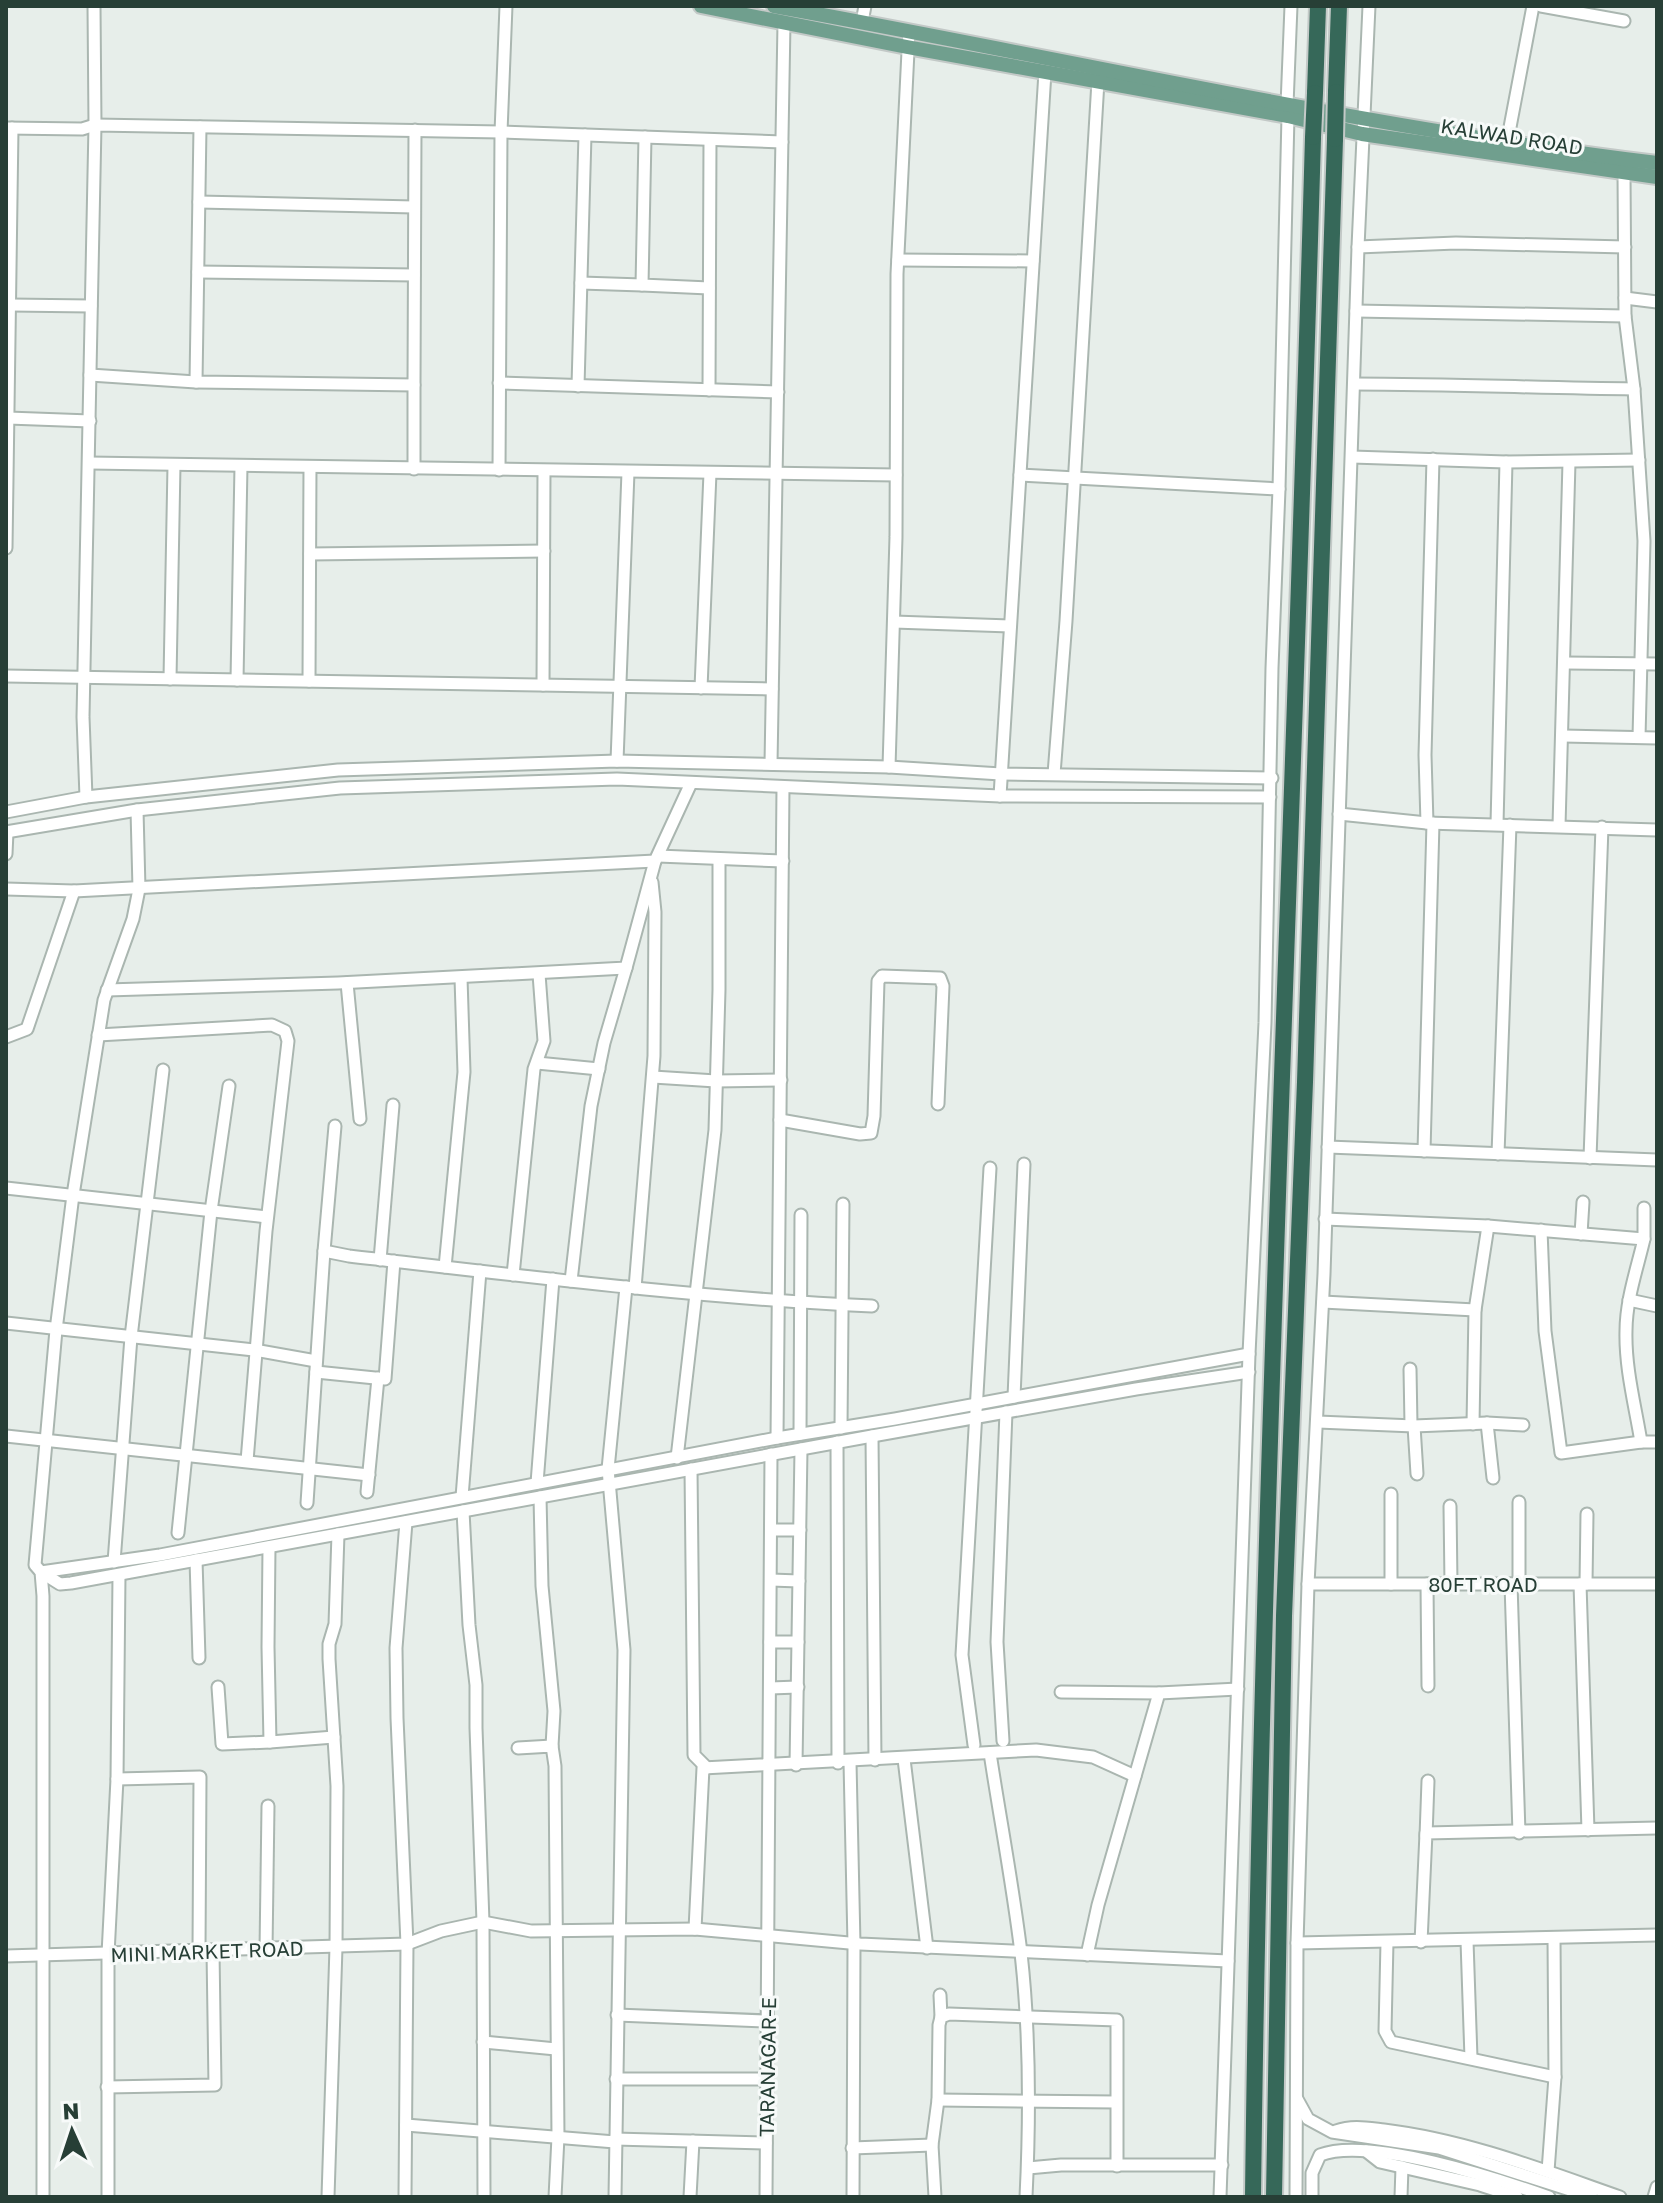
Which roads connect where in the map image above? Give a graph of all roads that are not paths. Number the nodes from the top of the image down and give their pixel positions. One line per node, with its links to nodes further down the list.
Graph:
1 (94, 6): 20 (street)
2 (506, 6): 25 (street)
3 (701, 6): 14 (main road)
4 (774, 6): 13 (main road)
5 (865, 6): 13 (street)
6 (1291, 6): 19 (street)
7 (1318, 6): 362 (highway, bridge)
8 (1339, 6): 363 (highway, bridge)
9 (1369, 6): 21 (street)
10 (1533, 6): 30 (street)
11 (1541, 6): 12 (street)
12 (1624, 21)
13 (862, 22): 15 (main road)
14 (784, 23): 16 (main road); 29 (street)
15 (909, 31): 16 (street); 19 (main road)
16 (907, 47): 17 (main road); 39 (street)
17 (1045, 72): 18 (main road); 40 (street)
18 (1098, 81): 19 (main road); 82 (street)
19 (1288, 110): 21 (main road); 84 (street)
20 (95, 125): 22 (street); 23 (street); 50 (street)
21 (1362, 126): 30 (main road, KALWAD ROAD); 32 (main road, KALWAD ROAD); 37 (street)
22 (200, 127): 24 (street); 34 (street)
23 (9, 128): 35 (street)
24 (415, 130): 25 (street); 36 (street)
25 (501, 132): 26 (street); 55 (street)
26 (585, 135): 27 (street); 44 (street)
27 (645, 137): 28 (street); 45 (street)
28 (710, 140): 29 (street); 46 (street)
29 (782, 142): 61 (street)
30 (1507, 143): 31 (main road, KALWAD ROAD)
31 (1657, 163)
32 (1624, 173): 33 (main road, KALWAD ROAD); 38 (street)
33 (1657, 177)
34 (199, 202): 36 (street); 42 (street)
35 (9, 204): 41 (street)
36 (414, 207): 43 (street)
37 (1358, 247): 38 (street); 51 (street)
38 (1625, 247): 47 (street)
39 (898, 260): 40 (street); 80 (street)
40 (1033, 261): 81 (street)
41 (8, 267): 49 (street)
42 (198, 272): 43 (street); 54 (street)
43 (414, 275): 57 (street)
44 (581, 283): 45 (street); 58 (street)
45 (642, 285): 46 (street)
46 (709, 288): 60 (street)
47 (1625, 298): 48 (street); 52 (street)
48 (1657, 302)
49 (10, 305): 50 (street); 62 (street)
50 (91, 306): 53 (street)
51 (1356, 311): 52 (street); 56 (street)
52 (1625, 316): 59 (street)
53 (90, 375): 54 (street); 64 (street)
54 (196, 382): 57 (street)
55 (499, 383): 58 (street); 75 (street)
56 (1354, 384): 59 (street); 65 (street)
57 (414, 385): 74 (street)
58 (578, 386): 60 (street)
59 (1634, 389): 67 (street)
60 (709, 390): 61 (street)
61 (778, 392): 79 (street)
62 (7, 393): 63 (street)
63 (8, 418): 64 (street); 83 (street)
64 (90, 421): 70 (street)
65 (1352, 457): 66 (street); 120 (street)
66 (1433, 459): 68 (street); 121 (street)
67 (1639, 460): 69 (street); 91 (street)
68 (1506, 462): 69 (street); 122 (street)
69 (1569, 462): 90 (street)
70 (89, 463): 71 (street); 94 (street)
71 (174, 465): 72 (street); 95 (street)
72 (241, 466): 73 (street); 96 (street)
73 (310, 467): 74 (street); 87 (street)
74 (414, 469): 75 (street)
75 (499, 470): 76 (street)
76 (544, 471): 77 (street); 86 (street)
77 (628, 472): 78 (street); 99 (street)
78 (710, 473): 79 (street); 100 (street)
79 (776, 474): 80 (street); 101 (street)
80 (896, 475): 88 (street)
81 (1020, 475): 82 (street); 89 (street)
82 (1073, 477): 84 (street); 109 (street)
83 (7, 485): 85 (street)
84 (1279, 489): 110 (street)
85 (6, 548)
86 (544, 551): 87 (street); 98 (street)
87 (310, 554): 97 (street)
88 (894, 622): 89 (street); 107 (street)
89 (1010, 626): 108 (street)
90 (1566, 663): 91 (street); 102 (street)
91 (1641, 664): 92 (street); 103 (street)
92 (1657, 664)
93 (6, 676): 94 (street)
94 (84, 677): 95 (street); 115 (street)
95 (170, 679): 96 (street)
96 (237, 680): 97 (street)
97 (309, 681): 98 (street)
98 (543, 685): 99 (street)
99 (621, 687): 100 (street); 105 (street)
100 (701, 688): 101 (street)
101 (772, 689): 106 (street)
102 (1563, 736): 103 (street); 123 (street)
103 (1639, 737): 104 (street)
104 (1657, 738)
105 (617, 761): 106 (street); 113 (street)
106 (771, 764): 107 (street)
107 (889, 767): 108 (street)
108 (1001, 774): 109 (street); 114 (street)
109 (1054, 774): 110 (street)
110 (1272, 778): 116 (street)
111 (691, 783): 112 (street); 117 (street); 128 (street)
112 (783, 787): 114 (street); 130 (street)
113 (116, 794): 115 (street); 119 (street)
114 (1000, 796): 116 (street)
115 (86, 797): 118 (street)
116 (1270, 797): 198 (street)
117 (137, 810): 119 (street); 133 (street)
118 (6, 812)
119 (118, 813): 126 (street)
120 (1339, 814): 121 (street); 154 (street)
121 (1430, 823): 122 (street); 155 (street)
122 (1504, 825): 123 (street); 156 (street)
123 (1559, 826): 124 (street)
124 (1602, 827): 125 (street); 157 (street)
125 (1657, 830)
126 (6, 832): 127 (street)
127 (6, 854)
128 (656, 858): 129 (street); 131 (street); 133 (street)
129 (719, 860): 130 (street); 147 (street)
130 (783, 861): 146 (street)
131 (651, 874): 135 (street); 145 (street)
132 (6, 889): 134 (street)
133 (139, 889): 134 (street); 139 (street)
134 (74, 891): 141 (street)
135 (626, 968): 136 (street); 143 (street)
136 (539, 974): 137 (street); 142 (street)
137 (461, 978): 138 (street); 178 (street)
138 (347, 983): 139 (street); 151 (street)
139 (107, 990): 140 (street)
140 (98, 1035): 162 (street); 169 (street)
141 (6, 1037)
142 (537, 1063): 143 (street); 180 (street)
143 (599, 1069): 182 (street)
144 (163, 1070): 164 (street)
145 (653, 1077): 147 (street); 183 (street)
146 (781, 1080): 147 (street); 152 (street)
147 (716, 1081): 184 (street)
148 (229, 1086): 167 (street)
149 (938, 1104): 152 (street)
150 (393, 1105): 176 (street)
151 (360, 1119)
152 (780, 1120): 186 (street)
153 (335, 1126): 175 (street)
154 (1328, 1147): 155 (street); 170 (street)
155 (1424, 1151): 156 (street)
156 (1498, 1154): 157 (street)
157 (1590, 1158): 158 (street)
158 (1657, 1160)
159 (1024, 1164): 203 (street)
160 (990, 1168): 204 (street)
161 (6, 1188): 162 (street)
162 (73, 1195): 164 (street); 194 (street)
163 (1583, 1202): 173 (street)
164 (146, 1204): 167 (street); 195 (street)
165 (843, 1204): 189 (street)
166 (1644, 1208): 174 (street)
167 (211, 1211): 169 (street); 196 (street)
168 (801, 1215): 187 (street)
169 (267, 1217): 197 (street)
170 (1325, 1219): 171 (street); 188 (street)
171 (1488, 1226): 172 (street); 192 (street)
172 (1541, 1230): 173 (street); 218 (street)
173 (1581, 1234): 174 (street)
174 (1644, 1239): 185 (street)
175 (324, 1251): 176 (street); 199 (street)
176 (380, 1260): 177 (street)
177 (394, 1261): 178 (street); 202 (street)
178 (445, 1267): 179 (street)
179 (480, 1271): 180 (street); 236 (street)
180 (513, 1275): 181 (street)
181 (553, 1279): 182 (street); 232 (street)
182 (571, 1281): 183 (street)
183 (631, 1288): 184 (street); 227 (street)
184 (696, 1294): 186 (street); 224 (street)
185 (1629, 1300): 191 (street); 218 (street)
186 (779, 1301): 187 (street); 215 (street)
187 (801, 1302): 189 (street); 212 (street)
188 (1323, 1302): 192 (street); 206 (street)
189 (842, 1304): 190 (street); 211 (street)
190 (872, 1306)
191 (1657, 1306)
192 (1475, 1310): 208 (street)
193 (6, 1323): 194 (street)
194 (56, 1330): 195 (street); 216 (street)
195 (131, 1337): 196 (street); 220 (street)
196 (197, 1345): 197 (street); 223 (street)
197 (254, 1350): 199 (street); 225 (street)
198 (1249, 1354): 201 (street); 203 (street)
199 (316, 1366): 202 (street); 226 (street)
200 (1410, 1369): 210 (street)
201 (1249, 1372): 205 (street); 269 (street)
202 (378, 1378): 230 (street)
203 (1014, 1397): 204 (street)
204 (977, 1411): 205 (street); 211 (street); 214 (street); 275 (street)
205 (1006, 1412): 273 (street)
206 (1318, 1422): 210 (street); 255 (street)
207 (1487, 1423): 208 (street); 209 (street); 231 (street)
208 (1473, 1424): 210 (street)
209 (1523, 1425)
210 (1412, 1426): 229 (street)
211 (841, 1428): 212 (street)
212 (800, 1434): 215 (street)
213 (6, 1436): 216 (street)
214 (872, 1436): 217 (street); 280 (street)
215 (777, 1438): 224 (street)
216 (45, 1441): 220 (street); 251 (street)
217 (837, 1442): 221 (street); 281 (street)
218 (1641, 1442): 219 (street)
219 (1657, 1443)
220 (122, 1448): 223 (street); 250 (street)
221 (801, 1449): 222 (street); 245 (street)
222 (771, 1454): 228 (street); 244 (street, TARANAGAR-E)
223 (186, 1455): 225 (street); 246 (street)
224 (677, 1458): 227 (street)
225 (247, 1461): 226 (street)
226 (312, 1468): 230 (street); 239 (street)
227 (608, 1469): 232 (street); 233 (street)
228 (691, 1469): 233 (street); 284 (street)
229 (1417, 1474)
230 (369, 1475): 234 (street)
231 (1493, 1478)
232 (537, 1483): 236 (street)
233 (611, 1485): 237 (street); 296 (street)
234 (367, 1492)
235 (1391, 1494): 256 (street)
236 (462, 1497): 250 (street)
237 (540, 1497): 241 (street); 276 (street)
238 (1519, 1502): 259 (street)
239 (307, 1503)
240 (1450, 1506): 258 (street)
241 (463, 1511): 243 (street); 293 (street)
242 (1587, 1514): 260 (street)
243 (406, 1522): 247 (street); 304 (street)
244 (771, 1530): 245 (street); 253 (street, TARANAGAR-E)
245 (800, 1530): 254 (street)
246 (178, 1533)
247 (338, 1534): 248 (street); 272 (street)
248 (269, 1547): 249 (street); 274 (street)
249 (196, 1560): 252 (street); 264 (street)
250 (114, 1562): 251 (street)
251 (41, 1572): 252 (street); 313 (street)
252 (119, 1575): 286 (street)
253 (771, 1580): 254 (street); 262 (street, TARANAGAR-E)
254 (799, 1581): 263 (street)
255 (1308, 1584): 256 (street, 80FT ROAD); 303 (street)
256 (1391, 1584): 257 (street, 80FT ROAD)
257 (1427, 1584): 258 (street, 80FT ROAD); 265 (street)
258 (1451, 1584): 259 (street, 80FT ROAD)
259 (1515, 1584): 260 (street, 80FT ROAD); 291 (street)
260 (1583, 1584): 261 (street, 80FT ROAD); 290 (street)
261 (1657, 1584)
262 (770, 1642): 263 (street); 268 (street, TARANAGAR-E)
263 (798, 1642): 267 (street)
264 (199, 1658)
265 (1428, 1686)
266 (218, 1687): 274 (street)
267 (798, 1687): 268 (street); 282 (street)
268 (770, 1688): 283 (street, TARANAGAR-E)
269 (1238, 1689): 271 (street); 316 (street)
270 (1061, 1692): 271 (street)
271 (1159, 1693): 285 (street)
272 (334, 1737): 274 (street); 306 (street)
273 (1003, 1741)
274 (270, 1742)
275 (974, 1745)
276 (552, 1746): 277 (street); 295 (street)
277 (518, 1748)
278 (990, 1753): 279 (street); 285 (street); 311 (street)
279 (904, 1759): 280 (street); 307 (street)
280 (875, 1760): 281 (street)
281 (844, 1762): 282 (street); 305 (street)
282 (796, 1765): 283 (street)
283 (770, 1766): 284 (street); 298 (street, TARANAGAR-E)
284 (707, 1768): 294 (street)
285 (1135, 1776): 314 (street)
286 (117, 1779): 309 (street); 312 (street)
287 (1428, 1781): 292 (street)
288 (268, 1806): 308 (street)
289 (1657, 1828): 290 (street)
290 (1588, 1830): 291 (street)
291 (1519, 1833): 292 (street)
292 (1426, 1836): 302 (street)
293 (483, 1922): 295 (street); 304 (street, MINI MARKET ROAD); 322 (street)
294 (695, 1929): 296 (street); 298 (street)
295 (556, 1930): 296 (street); 323 (street)
296 (619, 1931): 318 (street)
297 (1657, 1935): 299 (street)
298 (768, 1937): 305 (street); 321 (street, TARANAGAR-E)
299 (1554, 1938): 300 (street); 325 (street)
300 (1467, 1941): 302 (street); 324 (street)
301 (1387, 1942): 302 (street); 303 (street); 324 (street)
302 (1421, 1942)
303 (1297, 1943): 329 (street)
304 (407, 1944): 306 (street, MINI MARKET ROAD); 333 (street)
305 (854, 1944): 307 (street); 341 (street)
306 (336, 1947): 308 (street, MINI MARKET ROAD); 351 (street)
307 (927, 1948): 311 (street)
308 (266, 1950): 310 (street, MINI MARKET ROAD)
309 (199, 1951): 310 (street, MINI MARKET ROAD); 312 (street, MINI MARKET ROAD)
310 (213, 1951): 328 (street)
311 (1021, 1951): 314 (street); 319 (street)
312 (108, 1954): 313 (street, MINI MARKET ROAD); 328 (street)
313 (43, 1955): 315 (street, MINI MARKET ROAD); 349 (street)
314 (1087, 1955): 316 (street)
315 (6, 1956)
316 (1228, 1961): 343 (street)
317 (940, 1995): 320 (street)
318 (617, 2015): 321 (street); 326 (street)
319 (1026, 2015): 320 (street); 331 (street); 332 (street)
320 (941, 2017): 330 (street)
321 (767, 2021): 327 (street, TARANAGAR-E)
322 (483, 2042): 323 (street); 334 (street)
323 (556, 2049): 336 (street)
324 (1471, 2058): 325 (street)
325 (1555, 2077): 347 (street)
326 (616, 2079): 327 (street); 337 (street)
327 (766, 2079): 339 (street, TARANAGAR-E)
328 (107, 2087): 350 (street)
329 (1296, 2096): 335 (street); 364 (street)
330 (938, 2100): 331 (street); 340 (street)
331 (1030, 2100): 332 (street); 346 (street)
332 (1116, 2102): 344 (street)
333 (406, 2125): 334 (street); 352 (street)
334 (484, 2131): 336 (street); 353 (street)
335 (1332, 2132): 347 (street); 369 (street)
336 (558, 2137): 337 (street); 354 (street)
337 (615, 2141): 338 (street); 355 (street)
338 (693, 2141): 339 (street); 356 (street)
339 (766, 2143): 357 (street, TARANAGAR-E)
340 (932, 2145): 341 (street); 359 (street)
341 (852, 2148): 358 (street)
342 (1366, 2151): 345 (street); 365 (street); 368 (street)
343 (1222, 2165): 344 (street); 361 (street)
344 (1117, 2166): 346 (street)
345 (1402, 2167): 366 (street); 367 (street)
346 (1028, 2168): 360 (street)
347 (1548, 2171): 370 (street)
348 (1657, 2187): 371 (street)
349 (43, 2197)
350 (108, 2197)
351 (328, 2197)
352 (405, 2197)
353 (484, 2197)
354 (555, 2197)
355 (615, 2197)
356 (690, 2197)
357 (766, 2197)
358 (853, 2197)
359 (935, 2197)
360 (1026, 2197)
361 (1220, 2197)
362 (1253, 2197)
363 (1274, 2197)
364 (1296, 2197)
365 (1312, 2197)
366 (1401, 2197)
367 (1517, 2197)
368 (1549, 2197)
369 (1592, 2197)
370 (1620, 2197)
371 (1654, 2197)

